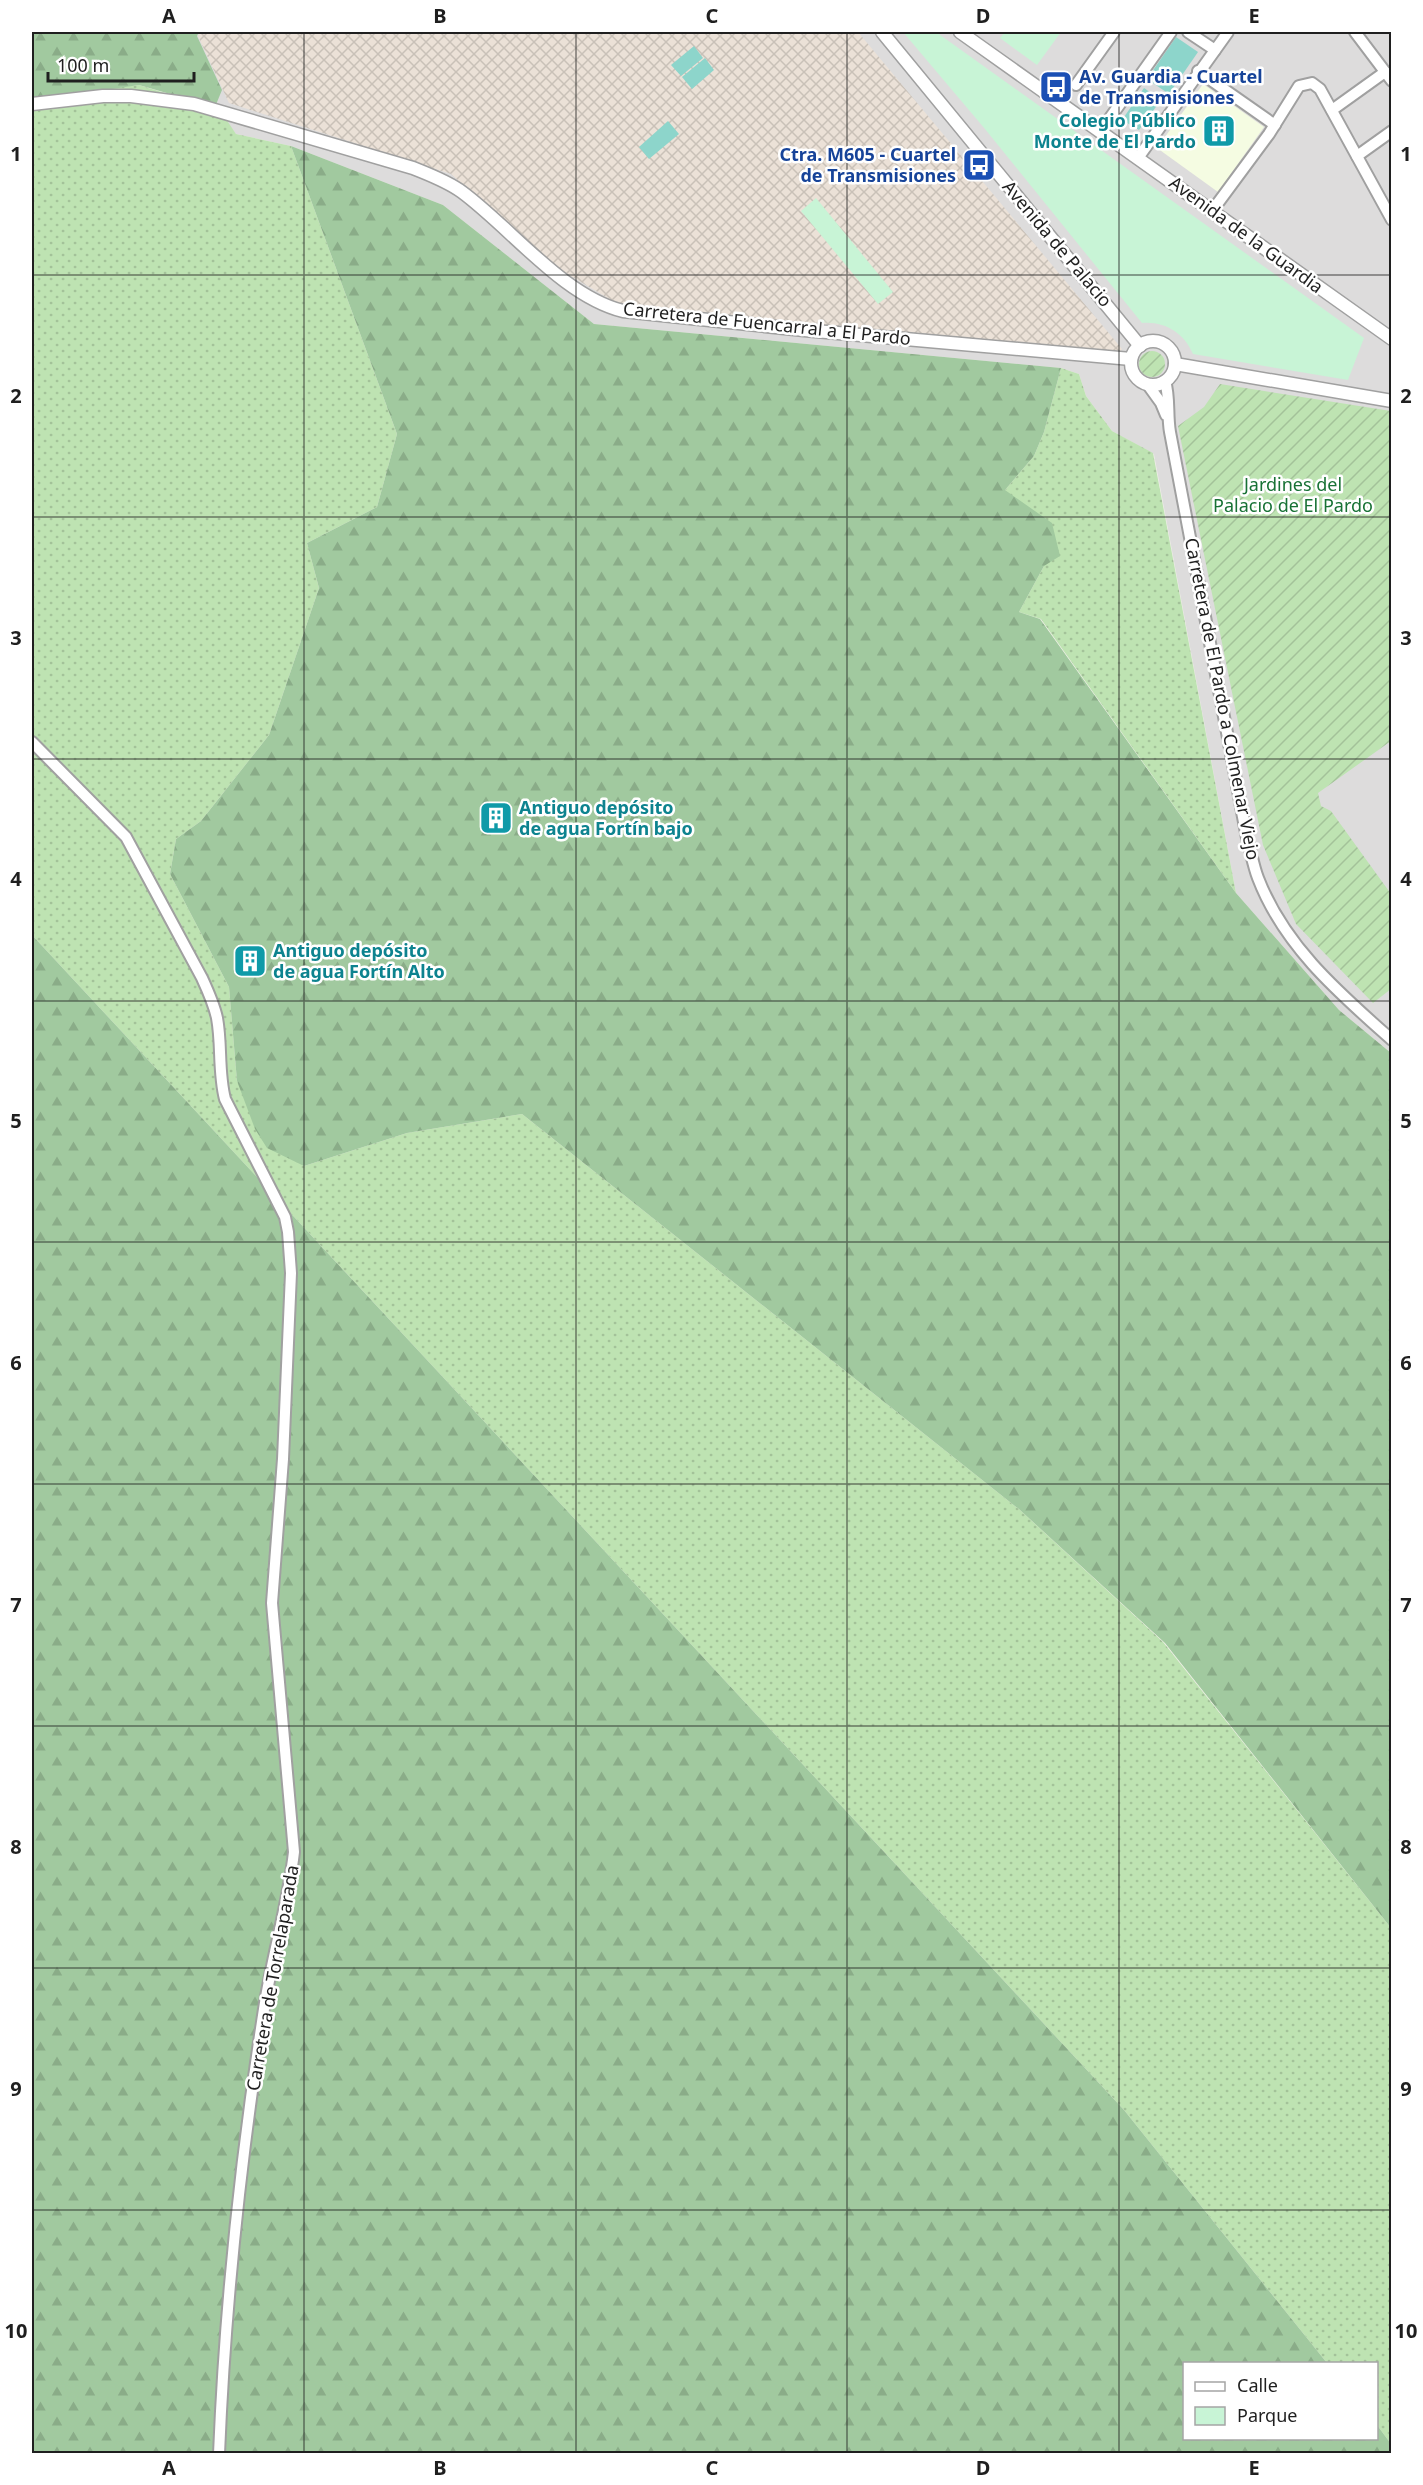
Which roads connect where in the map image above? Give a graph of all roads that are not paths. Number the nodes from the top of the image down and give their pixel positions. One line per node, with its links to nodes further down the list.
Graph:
1 (882, 32): 22 (street, Avenida de Palacio)
2 (960, 32): 16 (street, Avenida de la Guardia)
3 (1114, 32): 11 (street)
4 (1172, 32): 16 (street)
5 (1188, 32): 8 (street)
6 (1228, 32): 8 (street)
7 (1355, 32): 10 (street)
8 (1215, 50): 9 (street)
9 (1198, 71): 14 (street); 18 (street)
10 (1388, 77): 13 (street)
11 (1076, 85)
12 (32, 104): 23 (street, Carretera de Fuencarral a El Pardo)
13 (1332, 110): 14 (street); 17 (street)
14 (1275, 126): 19 (street)
15 (1392, 131): 17 (street)
16 (1100, 132): 18 (street, Avenida de la Guardia)
17 (1357, 156): 20 (street)
18 (1137, 158): 19 (street, Avenida de la Guardia)
19 (1212, 211): 21 (street, Avenida de la Guardia)
20 (1392, 220)
21 (1392, 339)
22 (1140, 346): 23 (street); 24 (street)
23 (1131, 359): 26 (street)
24 (1174, 364): 25 (street); 27 (street)
25 (1165, 381): 26 (street); 28 (street)
26 (1148, 384): 28 (street)
27 (1392, 401)
28 (1167, 418): 30 (street, Carretera de El Pardo a Colmenar Viejo)
29 (32, 742): 31 (street, Carretera de Torrelaparada)
30 (1392, 1040)
31 (219, 2454)

